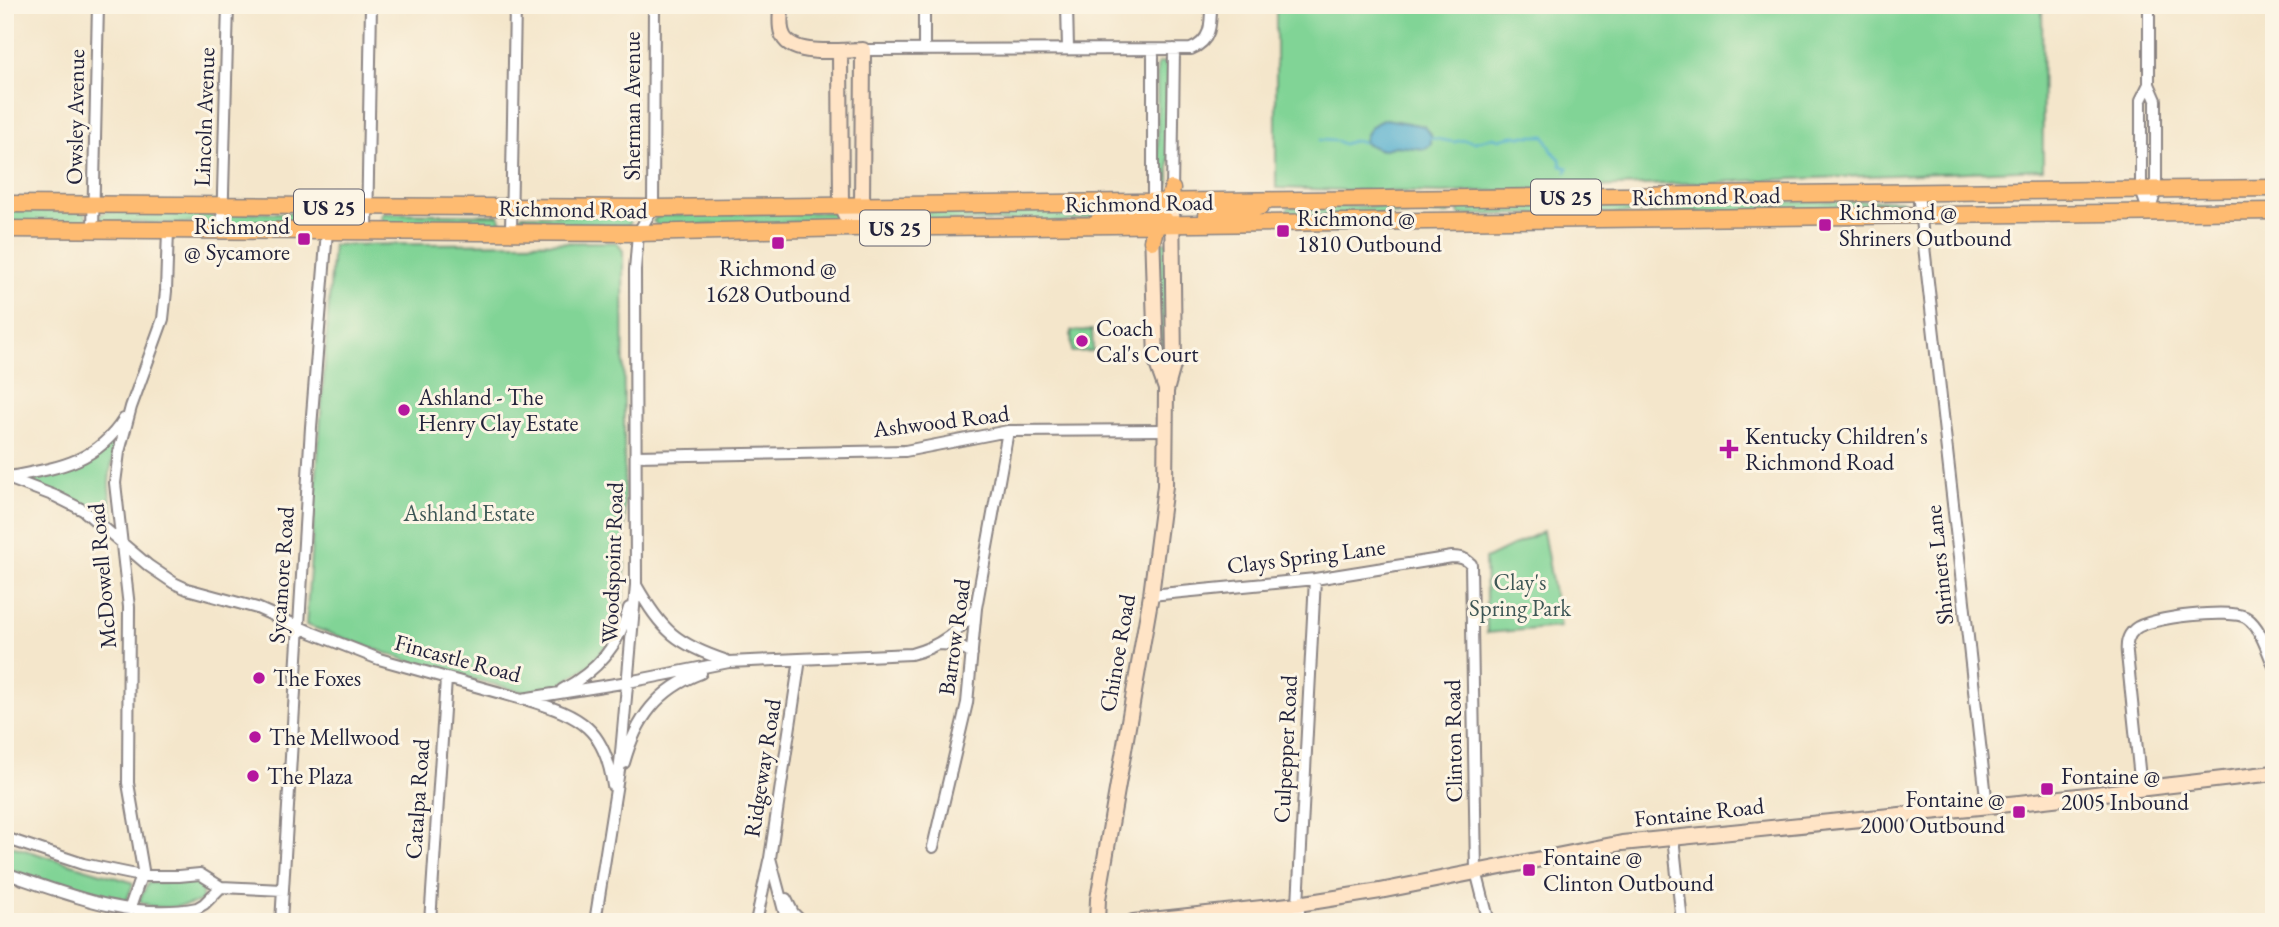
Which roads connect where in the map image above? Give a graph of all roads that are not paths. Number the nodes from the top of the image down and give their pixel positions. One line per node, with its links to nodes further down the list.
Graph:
1 (98, 5): 21 (street, Owsley Avenue)
2 (228, 5): 22 (street, Lincoln Avenue)
3 (371, 5): 23 (street)
4 (515, 5): 26 (street)
5 (654, 5): 27 (street, Sherman Avenue)
6 (781, 5): 16 (street)
7 (924, 5): 11 (street)
8 (1068, 5): 12 (street)
9 (1211, 5): 13 (street)
10 (2149, 5): 18 (street)
11 (924, 49): 12 (street); 14 (street)
12 (1068, 49): 15 (street)
13 (1174, 49): 15 (street); 30 (street)
14 (863, 50): 16 (street); 25 (street)
15 (1153, 50): 30 (street)
16 (840, 51): 24 (street)
17 (2274, 188): 18 (main road, Richmond Road / US 25)
18 (2149, 190): 19 (main road, Richmond Road / US 25); 29 (street)
19 (1918, 194): 30 (main road, Richmond Road / US 25); 31 (street, Shriners Lane)
20 (5, 204): 21 (main road, Richmond Road / US 25)
21 (93, 204): 22 (main road, Richmond Road / US 25); 34 (street, Owsley Avenue)
22 (223, 206): 23 (main road, Richmond Road / US 25); 36 (street, Lincoln Avenue)
23 (367, 206): 26 (main road, Richmond Road / US 25); 38 (street)
24 (841, 206): 25 (main road, Richmond Road / US 25); 27 (main road, Richmond Road / US 25); 32 (street)
25 (862, 206): 30 (main road, Richmond Road / US 25); 32 (street)
26 (511, 207): 27 (main road, Richmond Road / US 25); 39 (street)
27 (653, 208): 40 (street, Woodspoint Road)
28 (2274, 211): 29 (main road, Richmond Road / US 25)
29 (2149, 213): 31 (main road, Richmond Road / US 25)
30 (1162, 214): 31 (main road, Richmond Road / US 25); 32 (main road, Richmond Road / US 25); 41 (street, Chinoe Road); 41 (street, Chinoe Road)
31 (1920, 216): 66 (street, Shriners Lane)
32 (852, 228): 40 (main road, Richmond Road / US 25)
33 (5, 229): 34 (main road, Richmond Road / US 25)
34 (93, 229): 35 (main road, Richmond Road / US 25)
35 (167, 230): 36 (main road, Richmond Road / US 25); 42 (street, McDowell Road)
36 (222, 230): 37 (main road, Richmond Road / US 25)
37 (327, 231): 38 (main road, Richmond Road / US 25); 53 (street, Sycamore Road)
38 (367, 231): 39 (main road, Richmond Road / US 25)
39 (511, 231): 40 (main road, Richmond Road / US 25)
40 (638, 233): 45 (street, Woodspoint Road)
41 (1166, 391): 43 (street, Chinoe Road)
42 (131, 407): 46 (street, Fincastle Road); 47 (street, McDowell Road)
43 (1166, 430): 44 (street, Ashwood Road); 51 (street, Chinoe Road)
44 (1008, 431): 45 (street, Ashwood Road); 52 (street, Barrow Road)
45 (636, 456): 50 (street, Woodspoint Road)
46 (7, 477): 47 (street, Fincastle Road)
47 (123, 543): 53 (street, Fincastle Road); 73 (street, McDowell Road)
48 (1466, 560): 49 (street, Clays Spring Lane); 71 (street, Clinton Road)
49 (1315, 579): 51 (street, Clays Spring Lane); 78 (street, Culpepper Road)
50 (636, 585): 57 (street); 60 (street, Woodspoint Road); 61 (street)
51 (1151, 595): 87 (street, Chinoe Road)
52 (976, 608): 54 (street, Fincastle Road); 55 (street, Barrow Road)
53 (299, 627): 59 (street, Fincastle Road); 76 (street, Sycamore Road)
54 (938, 644): 55 (street); 56 (street, Fincastle Road)
55 (972, 654): 69 (street, Barrow Road)
56 (800, 659): 57 (street, Fincastle Road); 70 (street, Ridgeway Road)
57 (729, 662): 60 (street, Fincastle Road); 65 (street)
58 (2274, 666): 64 (street)
59 (446, 679): 62 (street, Fincastle Road); 82 (street, Catalpa Road)
60 (628, 682): 61 (street, Fincastle Road); 65 (street, Woodspoint Road)
61 (548, 695): 62 (street, Fincastle Road)
62 (522, 699): 65 (street)
63 (2274, 773): 64 (street, Fontaine Road)
64 (2141, 788): 66 (street, Fontaine Road)
65 (614, 796): 83 (street, Woodspoint Road)
66 (1987, 806): 67 (street, Fontaine Road)
67 (1673, 837): 71 (street, Fontaine Road); 91 (street)
68 (5, 838): 73 (street)
69 (933, 847)
70 (770, 858): 84 (street); 85 (street, Ridgeway Road); 86 (street)
71 (1476, 871): 78 (street, Fontaine Road); 90 (street, Clinton Road)
72 (5, 873): 79 (street)
73 (141, 876): 74 (street); 79 (street, McDowell Road)
74 (206, 876): 75 (street); 77 (street)
75 (221, 887): 76 (street); 77 (street)
76 (283, 890): 81 (street, Sycamore Road)
77 (207, 901): 79 (street)
78 (1298, 904): 88 (street, Fontaine Road); 89 (street, Culpepper Road)
79 (131, 910): 80 (street, McDowell Road)
80 (125, 922)
81 (281, 922)
82 (430, 922)
83 (595, 922)
84 (756, 922)
85 (788, 922)
86 (802, 922)
87 (1097, 922)
88 (1133, 922)
89 (1300, 922)
90 (1489, 922)
91 (1682, 922)

